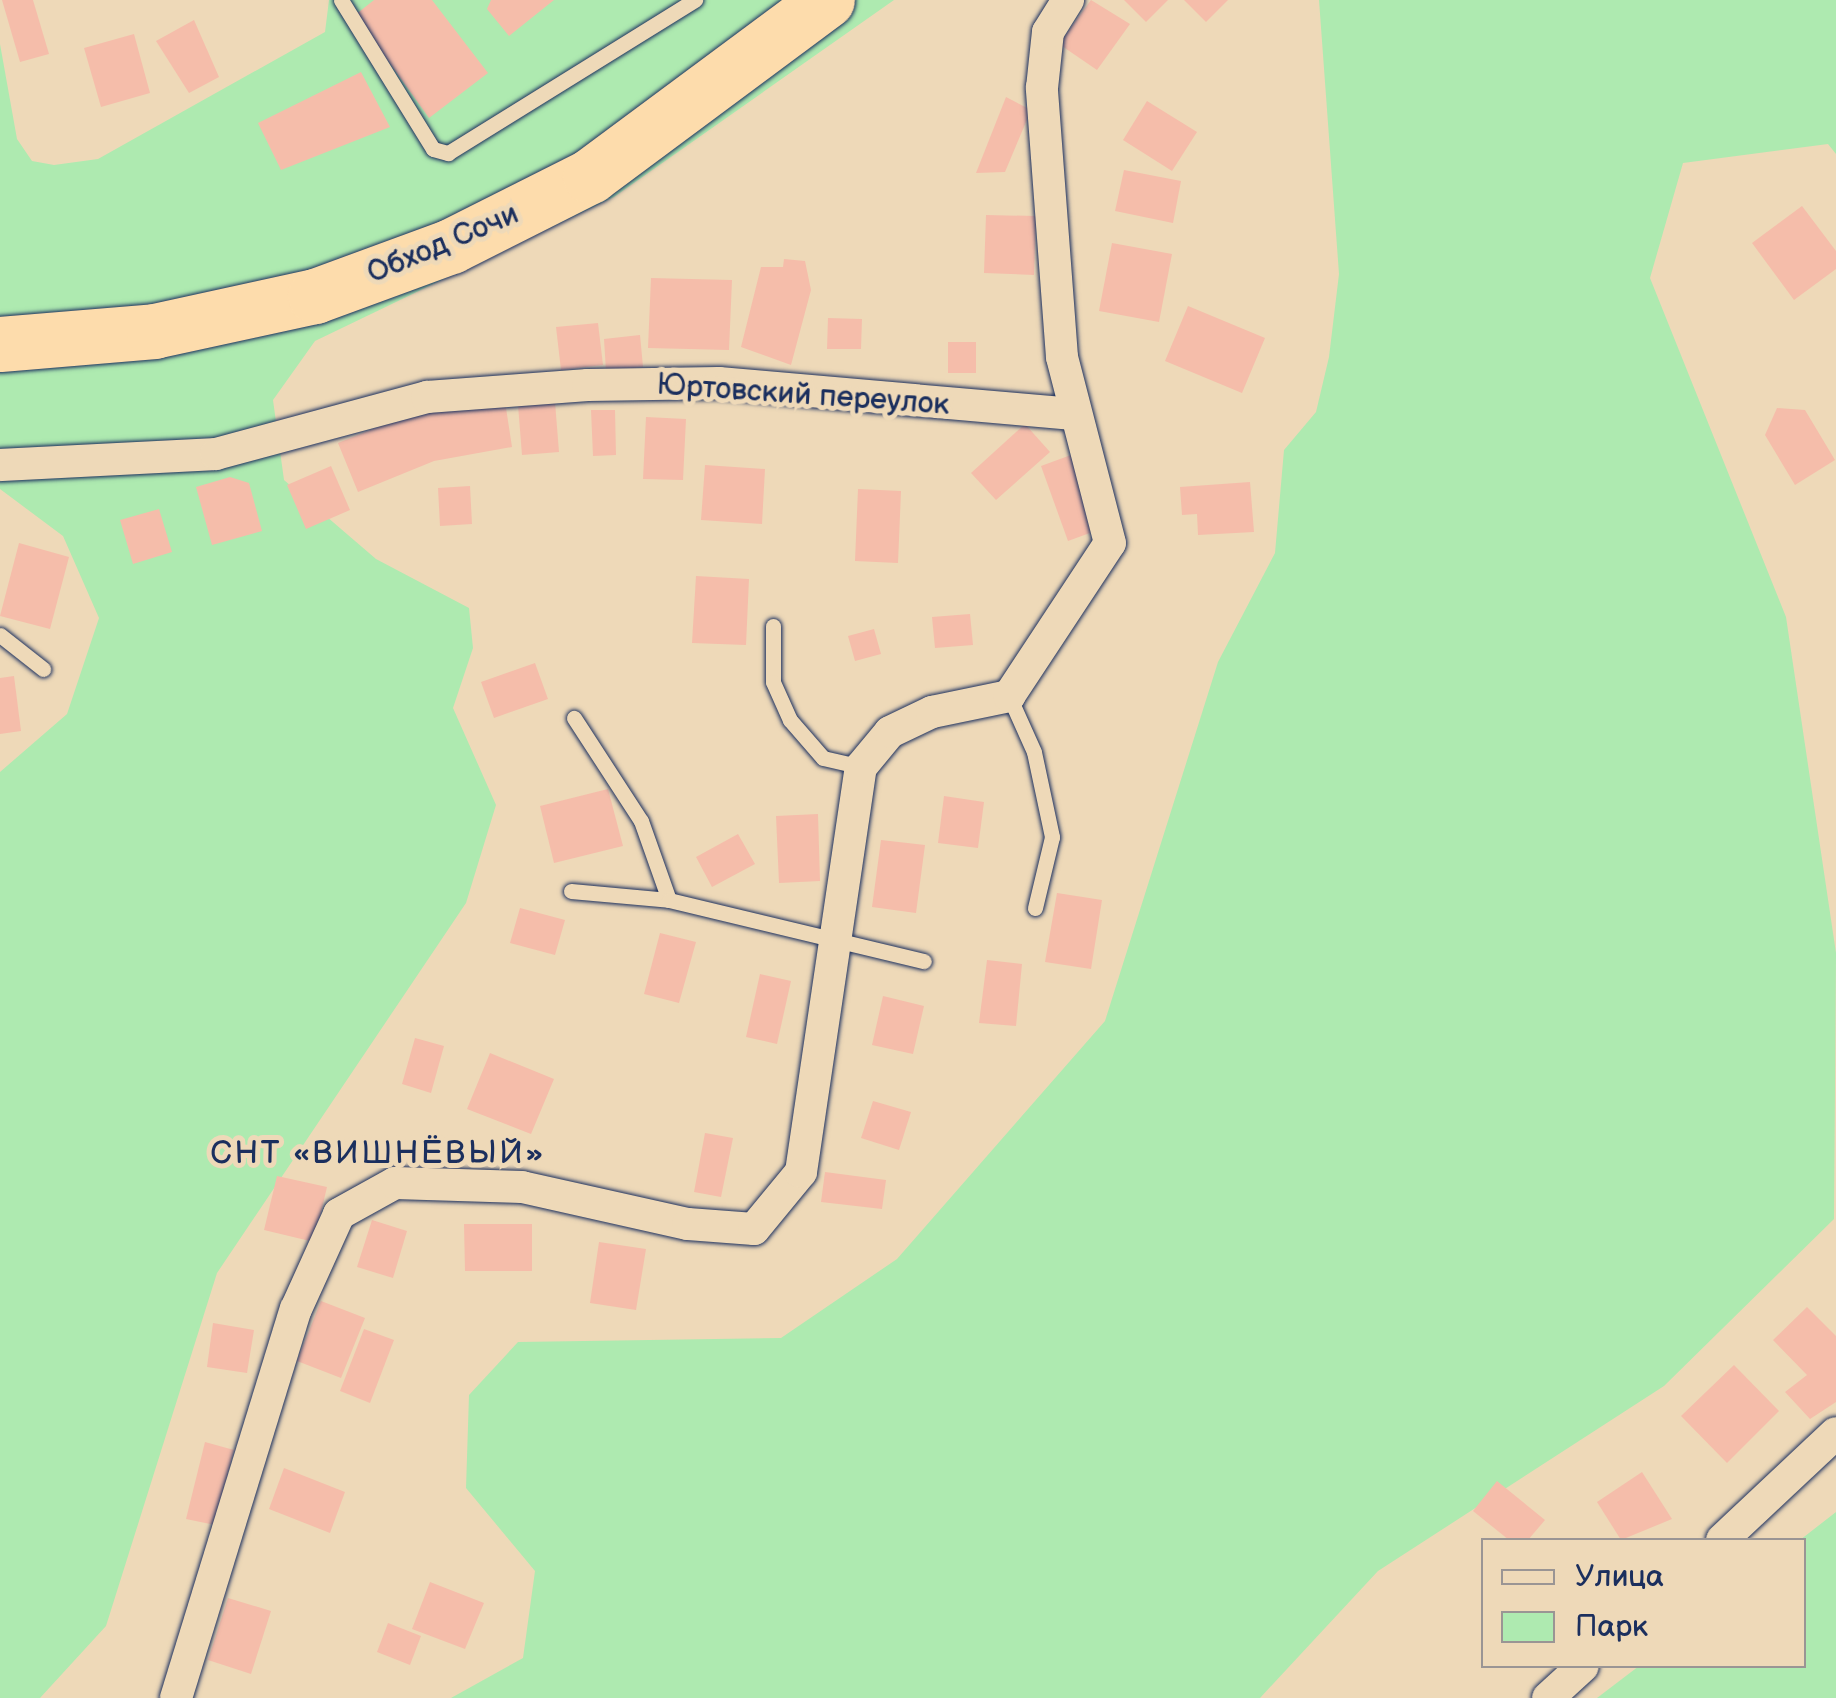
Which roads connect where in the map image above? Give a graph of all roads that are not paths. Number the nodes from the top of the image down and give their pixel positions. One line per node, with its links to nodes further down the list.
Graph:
1 (341, 0): 2 (lane)
2 (695, 0)
3 (827, 0): 5 (highway, Обход Сочи)
4 (1068, 0): 6 (street)
5 (0, 344)
6 (1074, 414): 7 (street, Юртовский переулок); 11 (street)
7 (0, 465)
8 (773, 626): 13 (lane)
9 (0, 634): 10 (lane)
10 (44, 669)
11 (1009, 696): 13 (street); 16 (lane)
12 (574, 718): 15 (lane)
13 (861, 768): 17 (street)
14 (571, 891): 15 (lane)
15 (669, 900): 17 (lane)
16 (1035, 908)
17 (838, 936): 18 (lane); 22 (street)
18 (924, 960)
19 (1836, 1432): 20 (street)
20 (1724, 1538)
21 (1581, 1668): 23 (street)
22 (176, 1698)
23 (1548, 1698)

